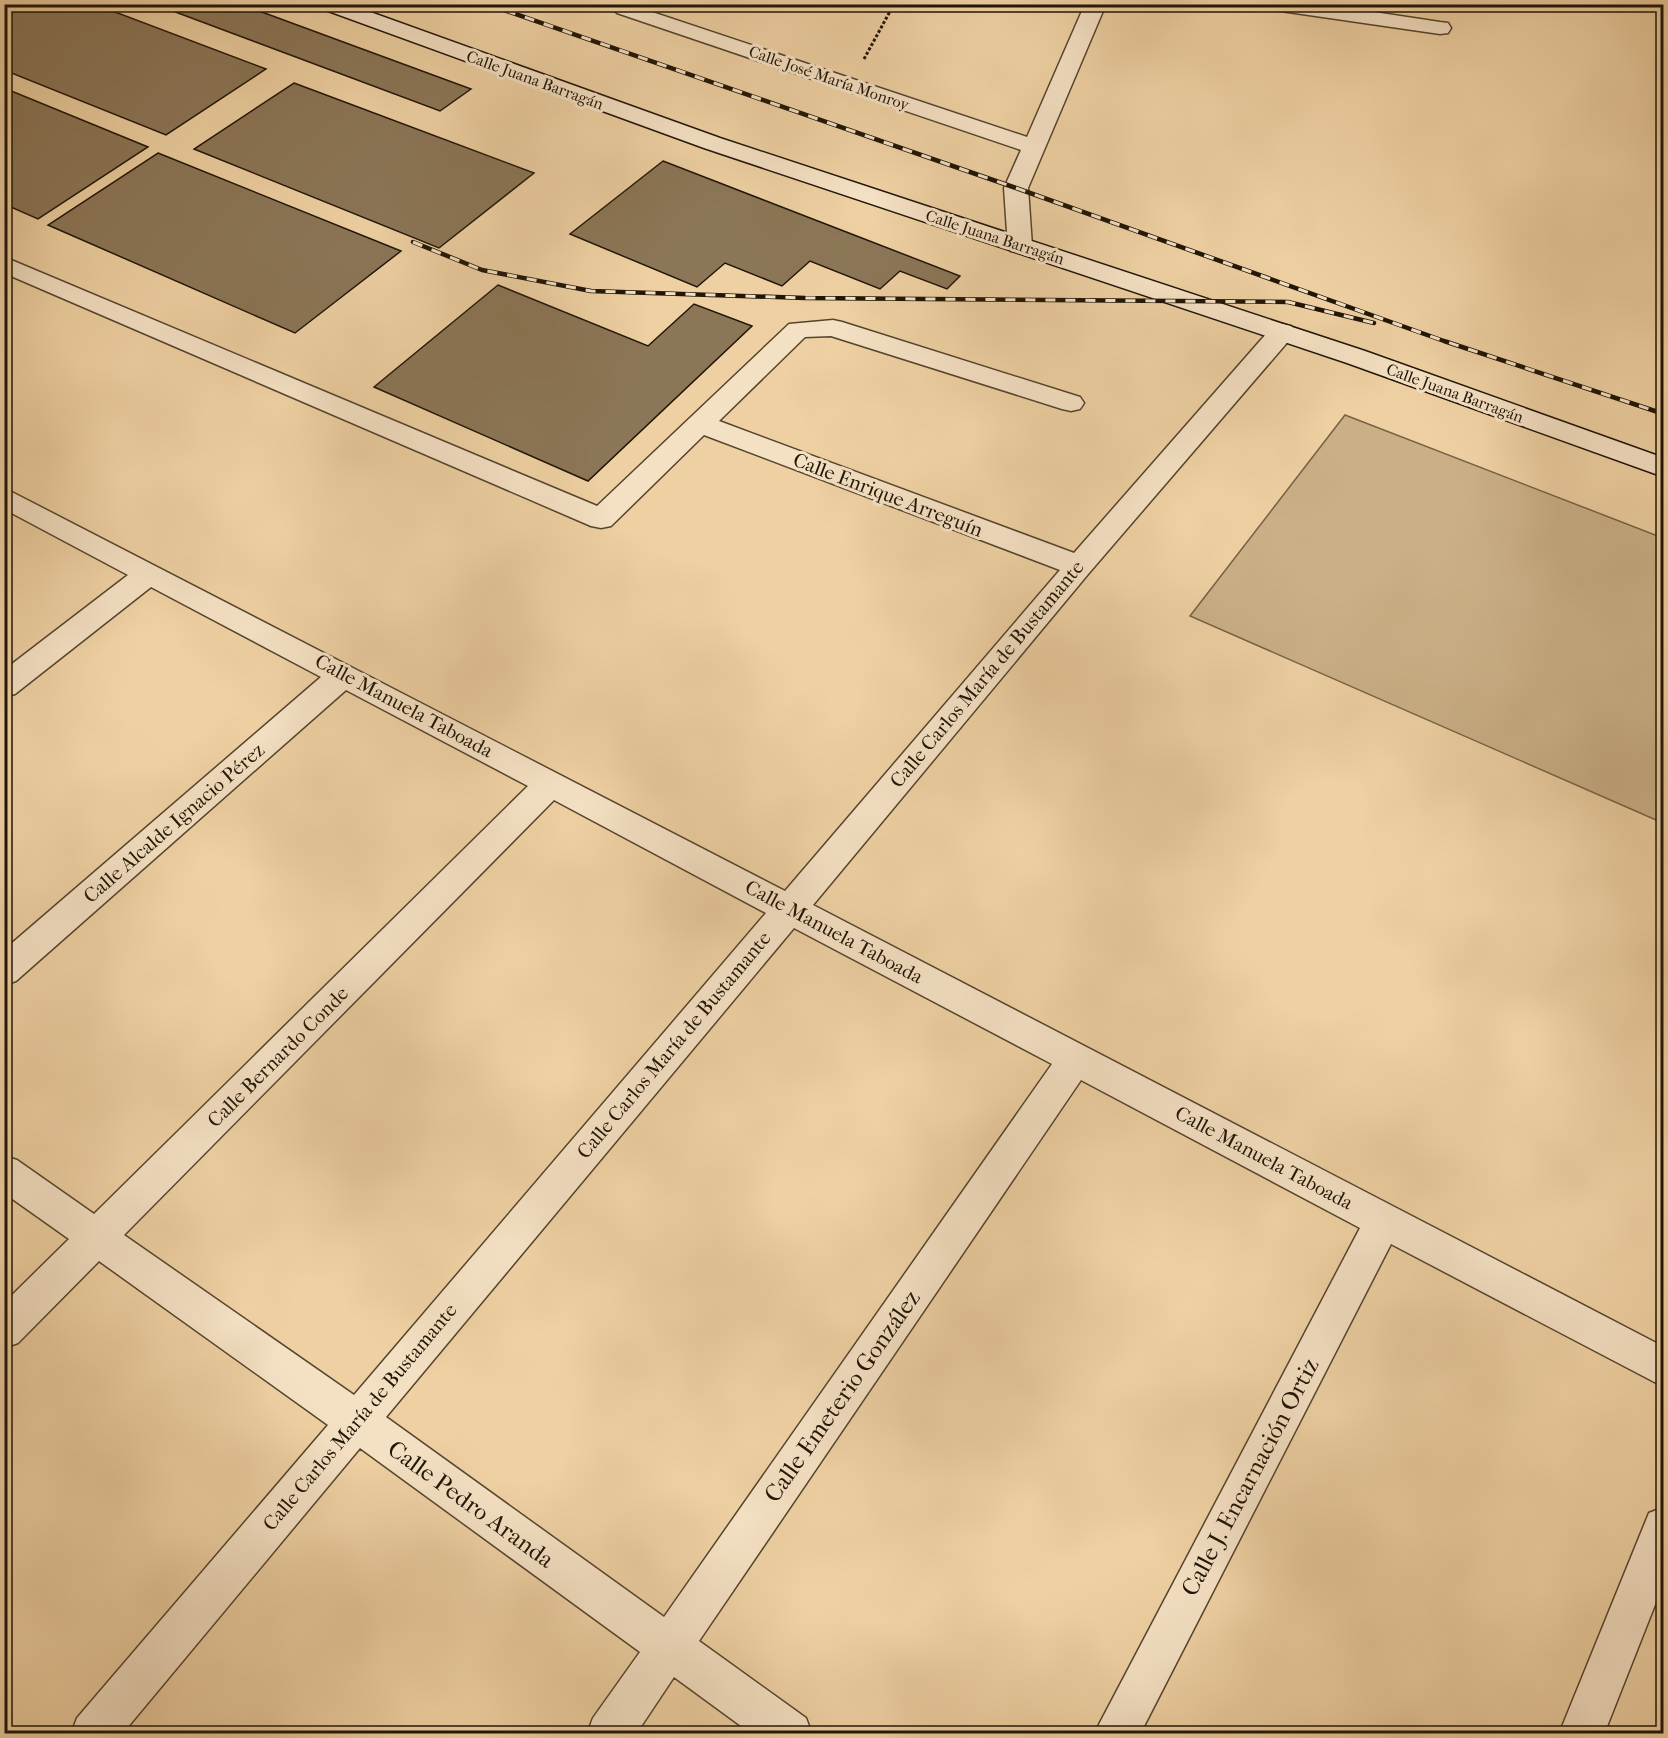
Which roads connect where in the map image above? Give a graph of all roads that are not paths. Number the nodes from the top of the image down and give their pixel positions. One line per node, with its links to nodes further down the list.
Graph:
1 (327, 4): 7 (street, Calle Juana Barragán)
2 (1096, 4): 6 (street)
3 (1274, 4): 5 (street)
4 (624, 9): 6 (street, Calle José María Monroy)
5 (1440, 28)
6 (1034, 147): 7 (street)
7 (1020, 246): 9 (street, Calle Juana Barragán)
8 (4, 264): 11 (street)
9 (1282, 333): 12 (street, Calle Juana Barragán); 14 (street, Calle Carlos María de Bustamante)
10 (1071, 404): 11 (street)
11 (698, 423): 14 (street, Calle Enrique Arreguín)
12 (1664, 468)
13 (4, 497): 15 (street, Calle Manuela Taboada)
14 (1079, 566): 19 (street, Calle Carlos María de Bustamante)
15 (150, 573): 16 (street, Calle Manuela Taboada); 17 (street)
16 (343, 675): 18 (street, Calle Manuela Taboada); 20 (street, Calle Alcalde Ignacio Pérez)
17 (4, 686)
18 (551, 783): 19 (street, Calle Manuela Taboada); 24 (street, Calle Bernardo Conde)
19 (789, 909): 21 (street, Calle Manuela Taboada); 27 (street, Calle Carlos María de Bustamante)
20 (4, 971)
21 (1076, 1058): 23 (street, Calle Manuela Taboada); 29 (street, Calle Emeterio González)
22 (4, 1172): 24 (street, Calle Pedro Aranda)
23 (1383, 1221): 26 (street, Calle Manuela Taboada); 33 (street, Calle J. Encarnación Ortiz)
24 (97, 1237): 25 (street, Calle Bernardo Conde); 27 (street, Calle Pedro Aranda)
25 (4, 1330)
26 (1664, 1368)
27 (357, 1421): 29 (street, Calle Pedro Aranda); 30 (street, Calle Carlos María de Bustamante)
28 (1664, 1528): 34 (street)
29 (668, 1648): 31 (street, Calle Emeterio González); 32 (street, Calle Pedro Aranda)
30 (93, 1734)
31 (609, 1734)
32 (790, 1734)
33 (1116, 1734)
34 (1581, 1734)

